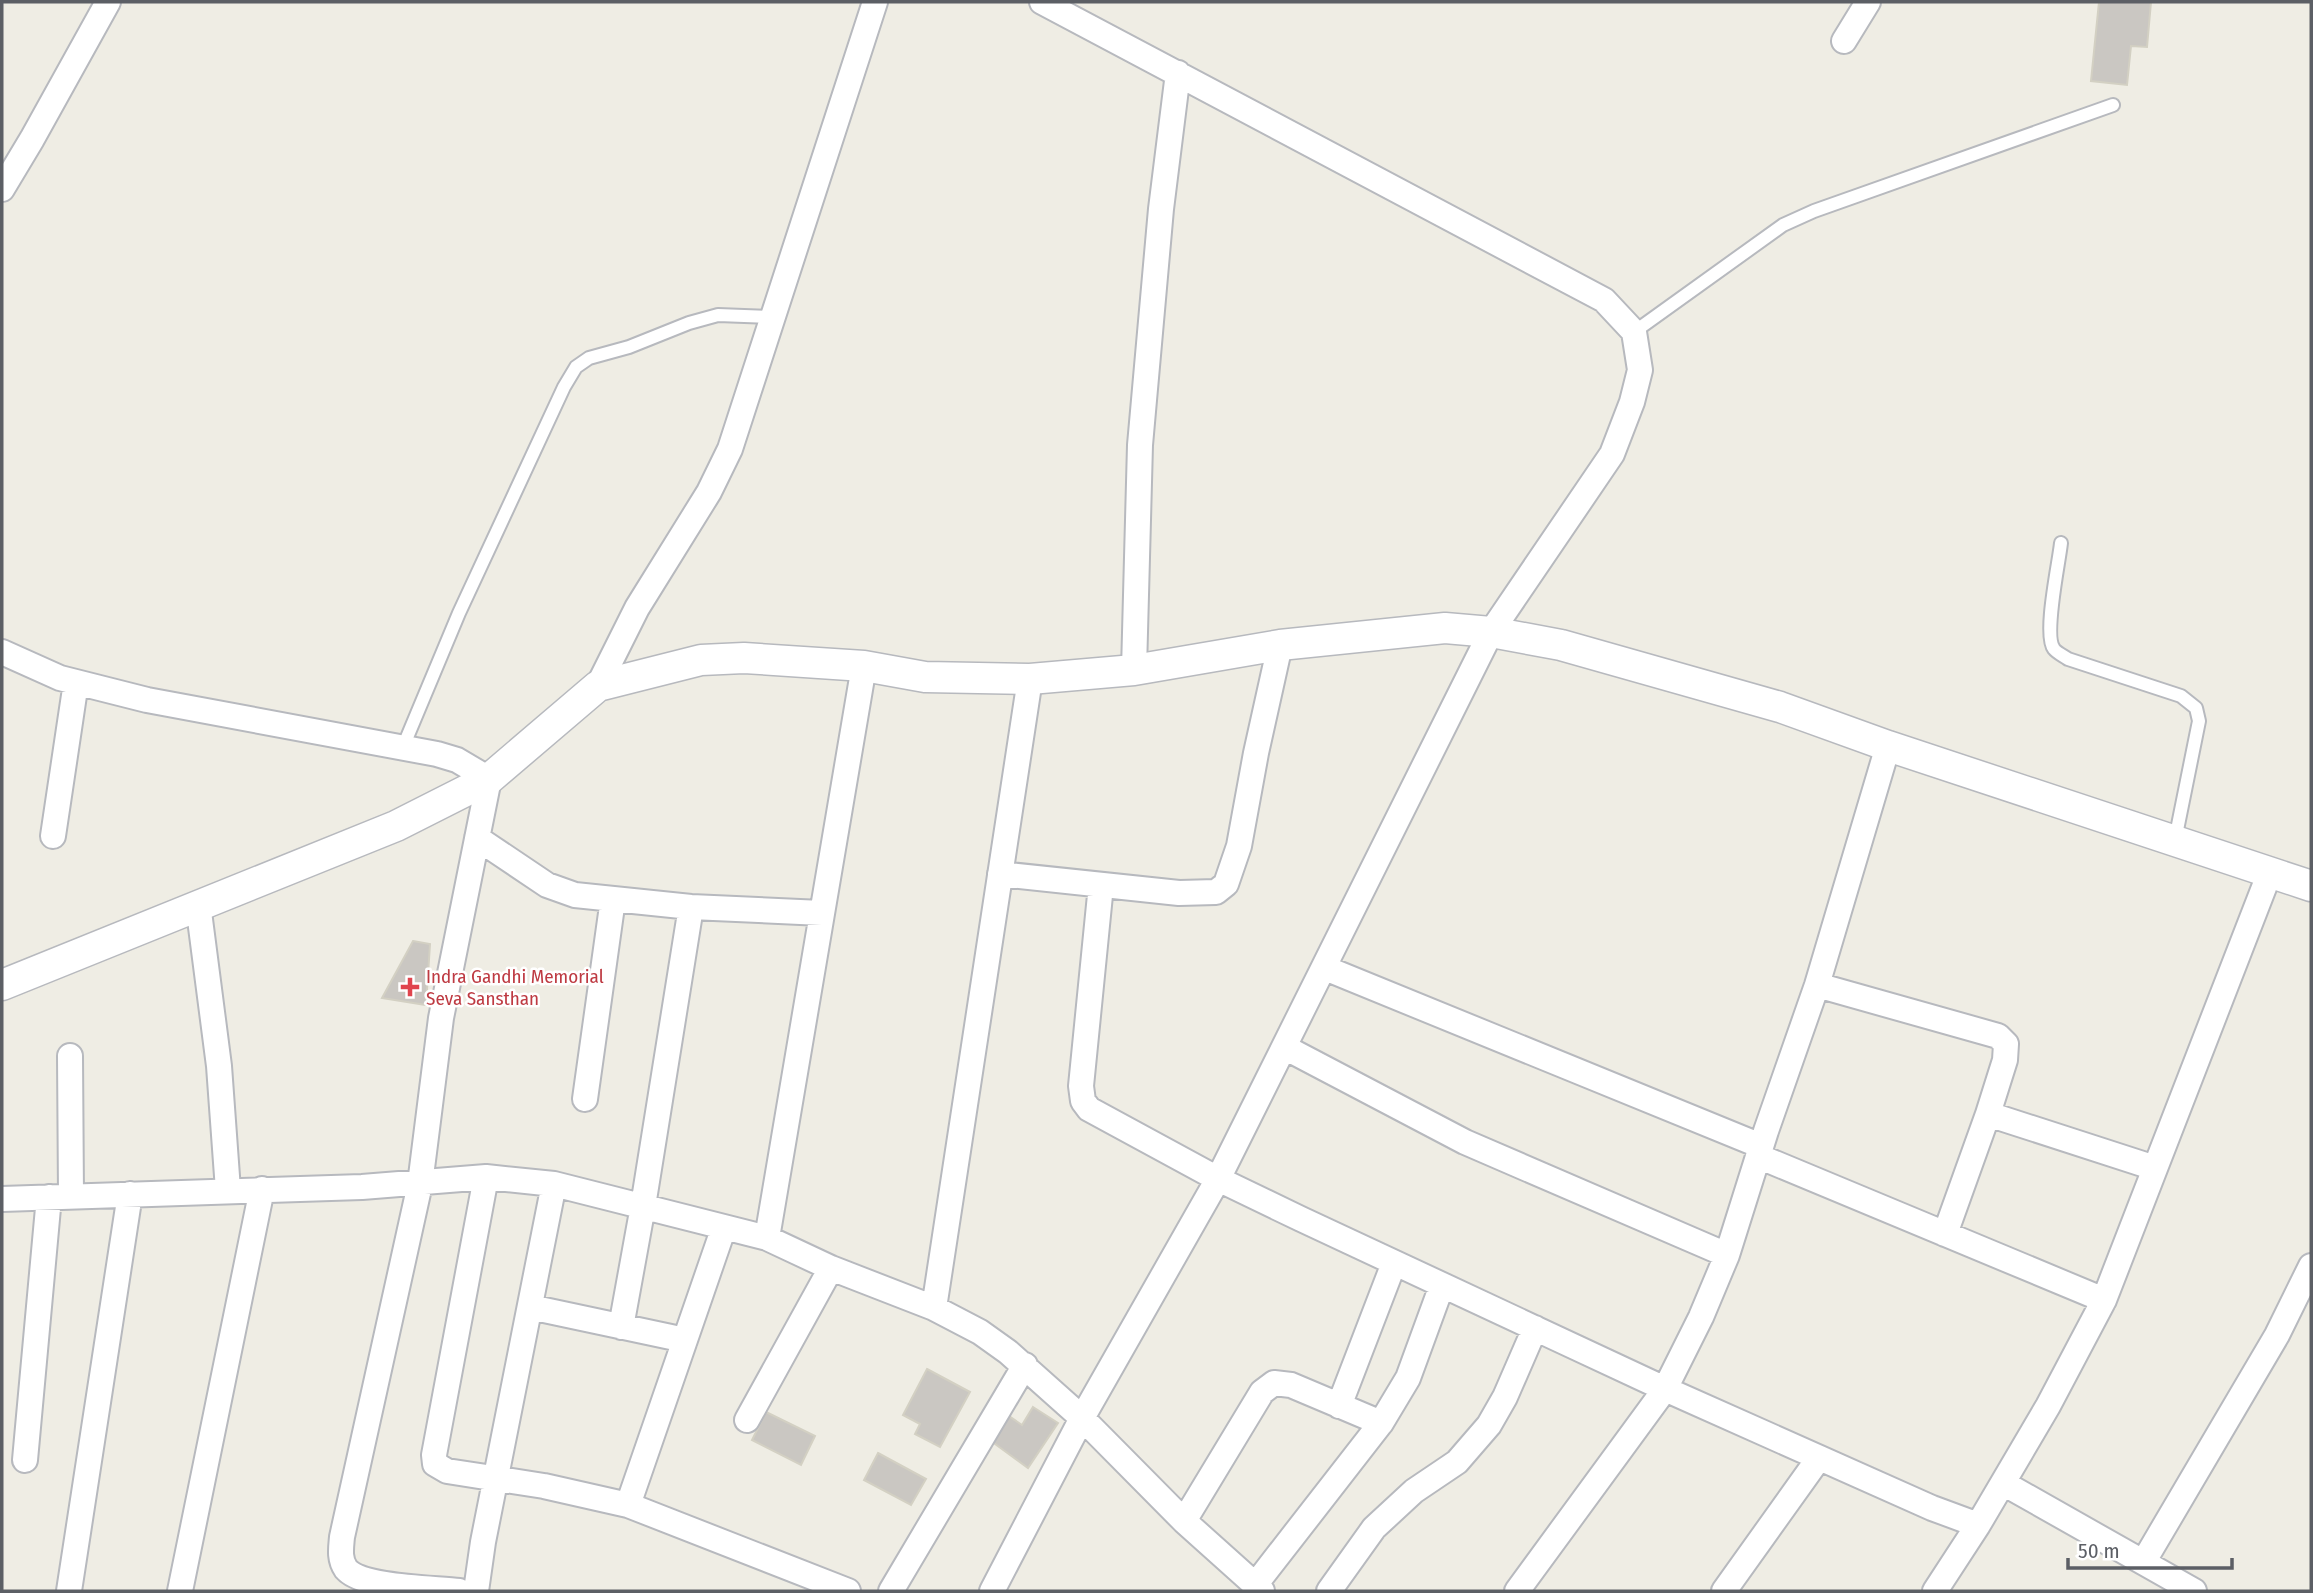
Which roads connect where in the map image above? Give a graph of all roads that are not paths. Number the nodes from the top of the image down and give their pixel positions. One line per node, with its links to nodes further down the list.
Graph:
1 (108, 2): 8 (street)
2 (875, 2): 9 (street)
3 (1042, 2): 6 (street)
4 (1868, 2): 5 (street)
5 (1844, 41)
6 (1178, 73): 10 (street); 16 (street)
7 (2113, 105): 10 (lane)
8 (2, 188)
9 (772, 317): 19 (street); 21 (lane)
10 (1634, 332): 12 (street)
11 (2062, 544): 25 (lane)
12 (1491, 632): 13 (street); 20 (street); 34 (street)
13 (1280, 645): 16 (street); 28 (street)
14 (2, 652): 18 (street)
15 (864, 666): 17 (street); 19 (street); 33 (street)
16 (1134, 670): 17 (street)
17 (1030, 678): 27 (street)
18 (76, 681): 21 (street); 23 (street)
19 (598, 687): 22 (street)
20 (1888, 746): 25 (street); 36 (street)
21 (403, 747): 22 (street)
22 (489, 779): 24 (street); 31 (street)
23 (53, 836)
24 (477, 838): 30 (street); 45 (street)
25 (2175, 840): 26 (street)
26 (2270, 872): 29 (street); 42 (street)
27 (1000, 874): 28 (street); 63 (street)
28 (1101, 885): 44 (street)
29 (2311, 886)
30 (613, 899): 32 (street); 39 (street)
31 (198, 904): 35 (street); 48 (street)
32 (691, 907): 33 (street); 52 (street)
33 (822, 913): 55 (street)
34 (1325, 968): 37 (street); 41 (street)
35 (2, 985)
36 (1817, 985): 40 (street); 41 (street)
37 (1286, 1048): 44 (street); 56 (street)
38 (70, 1056): 50 (street)
39 (585, 1099)
40 (1988, 1114): 42 (street); 54 (street)
41 (1760, 1151): 54 (street); 56 (street)
42 (2155, 1168): 61 (street)
43 (486, 1177): 45 (street); 46 (street); 75 (street)
44 (1218, 1179): 57 (street); 70 (street)
45 (420, 1184): 47 (street); 84 (street)
46 (554, 1184): 52 (street); 62 (street)
47 (261, 1189): 48 (street); 83 (street)
48 (228, 1190): 49 (street)
49 (130, 1194): 50 (street); 82 (street)
50 (60, 1197): 51 (street); 74 (street)
51 (2, 1199)
52 (643, 1206): 53 (street); 64 (street)
53 (724, 1227): 55 (street); 66 (street)
54 (1945, 1234): 61 (street)
55 (767, 1238): 59 (street)
56 (1727, 1255): 68 (street)
57 (1394, 1263): 60 (street); 69 (street)
58 (2311, 1266): 80 (street)
59 (831, 1268): 63 (street); 71 (street)
60 (1442, 1285): 65 (street); 72 (street)
61 (2104, 1300): 76 (street)
62 (530, 1307): 64 (street); 75 (street)
63 (933, 1308): 67 (street)
64 (621, 1326): 66 (street)
65 (1535, 1328): 68 (street); 89 (street)
66 (685, 1340): 77 (street)
67 (1025, 1365): 70 (street); 87 (street)
68 (1665, 1389): 73 (street); 90 (street)
69 (1339, 1406): 72 (street); 78 (street)
70 (1082, 1418): 78 (street); 88 (street)
71 (747, 1420)
72 (1381, 1423): 81 (street)
73 (1819, 1458): 79 (street); 91 (street)
74 (24, 1460)
75 (495, 1479): 77 (street); 85 (street)
76 (2003, 1483): 79 (street); 80 (street)
77 (628, 1506): 86 (street)
78 (1184, 1521): 81 (street)
79 (1978, 1525): 92 (street)
80 (2144, 1561): 93 (street)
81 (1259, 1588)
82 (69, 1591)
83 (180, 1591)
84 (459, 1591)
85 (476, 1591)
86 (848, 1591)
87 (891, 1591)
88 (992, 1591)
89 (1329, 1591)
90 (1517, 1591)
91 (1724, 1591)
92 (1936, 1591)
93 (2194, 1591)

